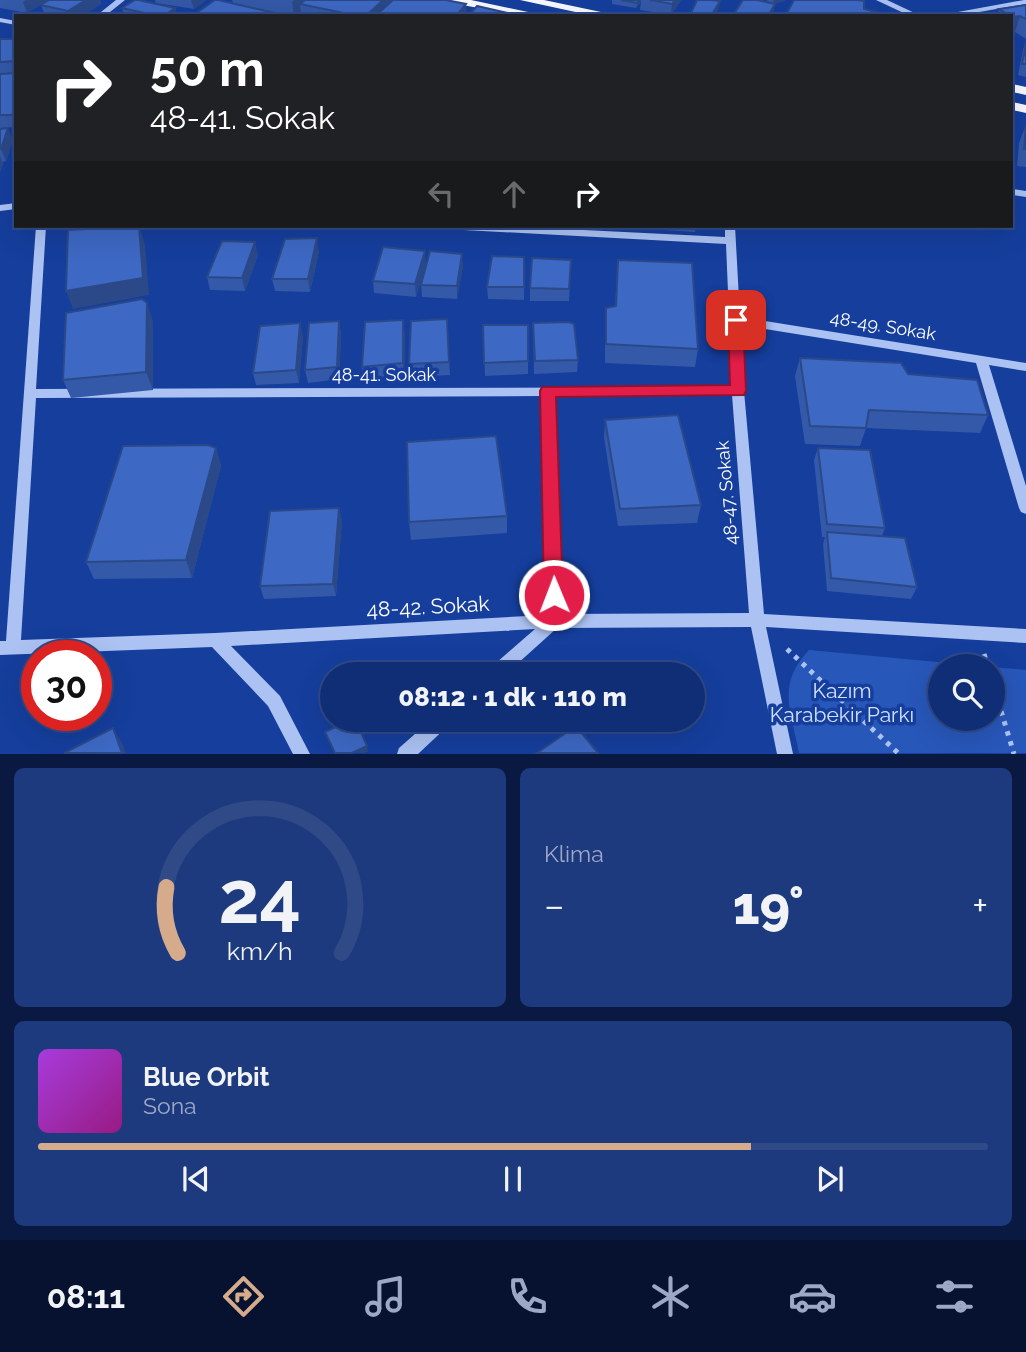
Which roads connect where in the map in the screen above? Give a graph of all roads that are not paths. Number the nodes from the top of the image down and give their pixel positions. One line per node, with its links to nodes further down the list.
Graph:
1 (121, 0): 6 (street)
2 (526, 0): 8 (main road)
3 (880, 0): 9 (street)
4 (453, 2): 7 (main road)
5 (1026, 2): 10 (street)
6 (103, 14)
7 (528, 14)
8 (603, 14)
9 (912, 14)
10 (952, 14)
11 (41, 228): 20 (street)
12 (483, 228): 14 (street)
13 (730, 228): 14 (street, 48-47. Sokak)
14 (730, 241): 15 (street, 48-47. Sokak)
15 (736, 320): 16 (street, 48-49. Sokak); 19 (street, 48-47. Sokak)
16 (981, 360): 17 (street, 48-49. Sokak); 21 (street)
17 (1026, 367)
18 (548, 391): 19 (street, 48-41. Sokak); 20 (street, 48-41. Sokak); 23 (street)
19 (738, 391): 22 (street, 48-47. Sokak)
20 (30, 394): 26 (street)
21 (1026, 508)
22 (757, 620): 23 (street, 48-42. Sokak); 24 (street, 48-42. Sokak); 31 (street, 48-47. Sokak)
23 (554, 621): 25 (street, 48-42. Sokak); 27 (street)
24 (1026, 636)
25 (215, 640): 26 (street, 48-42. Sokak); 29 (street)
26 (6, 647)
27 (508, 662)
28 (430, 732): 30 (street)
29 (302, 754)
30 (405, 754)
31 (785, 754)

